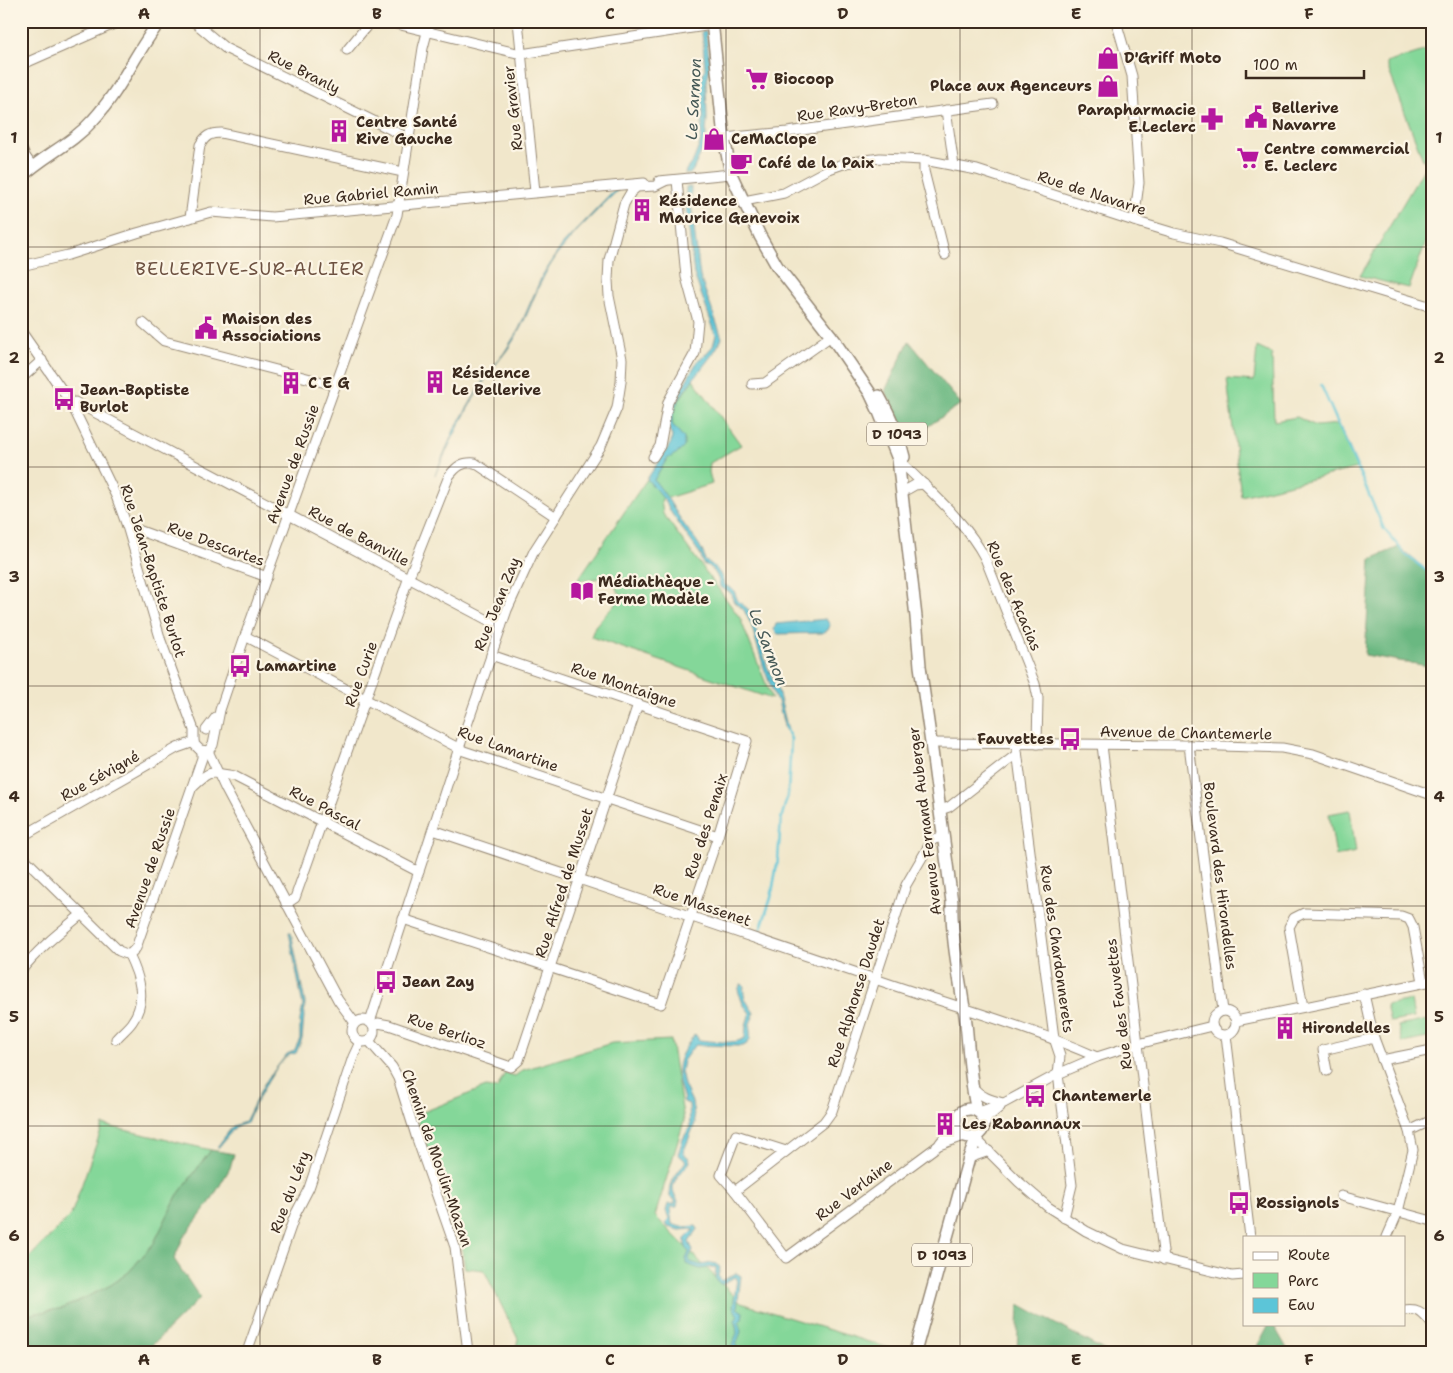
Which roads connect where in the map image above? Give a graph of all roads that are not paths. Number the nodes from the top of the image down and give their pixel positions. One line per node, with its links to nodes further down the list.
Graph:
1 (121, 21): 15 (street)
2 (160, 21): 23 (main road)
3 (193, 21): 18 (street, Rue Branly)
4 (371, 21): 13 (street)
5 (384, 21): 12 (street)
6 (430, 21): 12 (street, Avenue de Russie)
7 (518, 21): 14 (street, Rue Gravier)
8 (666, 21): 11 (street)
9 (1116, 21): 36 (street)
10 (708, 25): 11 (street); 19 (main road, D 1093)
11 (668, 31): 14 (street)
12 (426, 32): 14 (street); 18 (street, Avenue de Russie)
13 (347, 50)
14 (521, 54): 31 (street, Rue Gravier)
15 (21, 65)
16 (993, 104): 17 (street, Rue Ravy-Breton)
17 (946, 110): 19 (street, Rue Ravy-Breton); 24 (street)
18 (408, 138): 25 (street, Avenue de Russie)
19 (724, 138): 26 (main road, D 1093)
20 (21, 147): 21 (street)
21 (23, 156): 23 (street)
22 (924, 160): 24 (street, Rue de Navarre); 32 (street, Rue de Navarre); 37 (street)
23 (32, 166): 27 (main road)
24 (954, 166): 36 (street, Rue de Navarre)
25 (403, 172): 34 (street, Avenue de Russie); 35 (street)
26 (731, 174): 28 (street, Rue Gabriel Ramin); 32 (main road, D 1093)
27 (21, 177)
28 (677, 180): 29 (street, Rue Gabriel Ramin); 48 (street)
29 (665, 181): 30 (street, Rue Gabriel Ramin); 33 (street, Rue Jean Zay)
30 (622, 184): 31 (street, Rue Gabriel Ramin); 33 (street, Rue Jean Zay)
31 (535, 192): 34 (street, Rue Gabriel Ramin)
32 (744, 201): 42 (main road, Avenue Fernand Auberger / D 1093)
33 (624, 204): 54 (street, Rue Jean Zay)
34 (398, 205): 35 (street, Rue Gabriel Ramin); 45 (street, Avenue de Russie)
35 (190, 218): 38 (street, Rue Gabriel Ramin)
36 (1134, 221): 39 (street, Rue de Navarre)
37 (945, 254)
38 (21, 266)
39 (1432, 307)
40 (143, 323): 45 (street)
41 (21, 331): 43 (street, Rue Jean-Baptiste Burlot)
42 (831, 336): 46 (street); 49 (main road, Avenue Fernand Auberger / D 1093); 50 (main road, Avenue Fernand Auberger / D 1093)
43 (42, 360): 44 (street); 47 (street, Rue Jean-Baptiste Burlot)
44 (21, 379)
45 (337, 382): 53 (street, Avenue de Russie)
46 (752, 384)
47 (71, 402): 53 (street, Rue de Banville); 55 (street, Rue Jean-Baptiste Burlot)
48 (653, 457)
49 (898, 459): 50 (street, Rue des Acacias); 56 (main road, Avenue Fernand Auberger / D 1093)
50 (907, 468): 51 (street, Rue des Acacias); 52 (main road, Avenue Fernand Auberger / D 1093)
51 (924, 484): 52 (street); 72 (street, Rue des Acacias)
52 (908, 489): 56 (main road, Avenue Fernand Auberger / D 1093)
53 (290, 515): 57 (street, Avenue de Russie); 58 (street, Rue de Banville)
54 (556, 517): 58 (street, Rue Curie); 59 (street, Rue Jean Zay)
55 (127, 526): 57 (street, Rue Descartes); 65 (street, Rue Jean-Baptiste Burlot)
56 (909, 553): 70 (main road, Avenue Fernand Auberger / D 1093)
57 (268, 577): 60 (street, Avenue de Russie)
58 (410, 577): 59 (street, Rue de Banville); 62 (street, Rue Curie)
59 (501, 627): 61 (street, Rue Jean Zay)
60 (245, 636): 62 (street, Rue Lamartine); 64 (street, Avenue de Russie)
61 (491, 655): 63 (street, Rue Montaigne); 75 (street, Rue Jean Zay)
62 (366, 700): 75 (street, Rue Lamartine); 83 (street, Rue Curie)
63 (638, 704): 69 (street, Rue Montaigne); 81 (street, Rue Alfred de Musset)
64 (220, 710): 66 (street, Avenue de Russie); 67 (street, Avenue de Russie)
65 (191, 720): 66 (street, Rue Jean-Baptiste Burlot); 68 (street, Rue Jean-Baptiste Burlot)
66 (204, 730): 67 (street); 68 (street)
67 (214, 737): 76 (street)
68 (194, 739): 76 (street); 85 (street, Rue Sévigné)
69 (747, 741): 86 (street, Rue des Penaix)
70 (931, 743): 71 (street, Avenue de Chantemerle); 82 (main road, Avenue Fernand Auberger / D 1093)
71 (1016, 743): 72 (street, Avenue de Chantemerle); 77 (street, Rue des Chardonnerets)
72 (1037, 744): 73 (street, Avenue de Chantemerle)
73 (1102, 745): 74 (street, Avenue de Chantemerle); 113 (street, Rue des Fauvettes)
74 (1189, 745): 80 (street, Avenue de Chantemerle); 103 (street, Boulevard des Hirondelles)
75 (459, 748): 81 (street, Rue Lamartine); 84 (street, Rue Jean Zay)
76 (205, 751): 78 (street); 79 (street, Avenue de Russie)
77 (1017, 754): 82 (street); 109 (street, Rue des Chardonnerets)
78 (218, 773): 79 (street); 83 (street, Rue Pascal); 91 (street)
79 (192, 787): 95 (street, Avenue de Russie)
80 (1432, 795)
81 (606, 798): 86 (street, Rue Lamartine); 90 (street, Rue Alfred de Musset)
82 (940, 810): 87 (main road, Avenue Fernand Auberger / D 1093)
83 (323, 822): 89 (street, Rue Pascal); 91 (street, Rue Curie)
84 (432, 830): 89 (street, Rue Jean Zay); 90 (street, Rue Massenet)
85 (21, 836)
86 (718, 836): 93 (street, Rue des Penaix)
87 (943, 837): 98 (street, Rue Alphonse Daudet); 101 (main road, Avenue Fernand Auberger / D 1093)
88 (21, 855): 92 (street)
89 (419, 872): 94 (street, Rue Jean Zay)
90 (580, 879): 93 (street, Rue Massenet); 96 (street, Rue Alfred de Musset)
91 (286, 904): 105 (street)
92 (82, 914): 95 (street); 97 (street)
93 (691, 916): 96 (street, Rue des Penaix); 98 (street, Rue Massenet)
94 (403, 919): 96 (street); 106 (street, Rue Jean Zay)
95 (129, 955): 111 (street)
96 (550, 968): 117 (street, Rue Alfred de Musset)
97 (21, 971)
98 (875, 979): 101 (street, Rue Massenet); 129 (street, Rue Alphonse Daudet)
99 (1428, 981): 100 (street); 102 (street)
100 (1364, 994): 102 (street); 110 (street)
101 (963, 1007): 109 (street, Rue Massenet); 120 (main road, Avenue Fernand Auberger / D 1093)
102 (1303, 1007): 104 (street)
103 (1223, 1011): 104 (street); 107 (street)
104 (1236, 1021): 108 (street)
105 (355, 1023): 106 (street); 112 (street)
106 (371, 1024): 112 (street); 117 (street, Rue Berlioz)
107 (1212, 1026): 108 (street); 113 (street)
108 (1226, 1035): 137 (street)
109 (1054, 1038): 115 (street, Rue Massenet); 119 (street, Rue des Chardonnerets)
110 (1374, 1038): 116 (street); 118 (street)
111 (116, 1039)
112 (364, 1041): 143 (street, Rue du Léry); 144 (street, Chemin de Moulin-Mazan)
113 (1138, 1044): 115 (street); 139 (street, Rue des Fauvettes)
114 (1432, 1050): 116 (street)
115 (1096, 1056): 119 (street)
116 (1382, 1060): 126 (street)
117 (511, 1067)
118 (1327, 1072)
119 (1058, 1074): 121 (street); 135 (street, Rue des Chardonnerets)
120 (971, 1086): 121 (street); 122 (main road, Avenue Fernand Auberger / D 1093); 123 (main road, Avenue Fernand Auberger / D 1093)
121 (1004, 1103): 123 (street); 127 (street)
122 (966, 1111): 123 (main road); 125 (main road)
123 (978, 1111): 127 (main road)
124 (1432, 1120): 126 (street)
125 (956, 1123): 127 (main road); 128 (street, Rue Verlaine)
126 (1409, 1130): 134 (street)
127 (976, 1133): 128 (street, Rue Verlaine); 130 (street); 131 (main road, D 1093)
128 (938, 1145): 132 (street, Rue Verlaine)
129 (786, 1151): 132 (street, Rue Alphonse Daudet); 132 (street)
130 (989, 1151): 131 (street); 135 (street)
131 (969, 1158): 145 (main road, D 1093)
132 (735, 1191)
133 (1340, 1196): 134 (street)
134 (1398, 1212): 136 (street); 138 (street)
135 (1064, 1218): 139 (street)
136 (1432, 1221)
137 (1250, 1236)
138 (1387, 1236)
139 (1164, 1260): 140 (street)
140 (1243, 1275)
141 (1406, 1310): 142 (street)
142 (1432, 1324)
143 (247, 1352)
144 (468, 1352)
145 (915, 1352)

